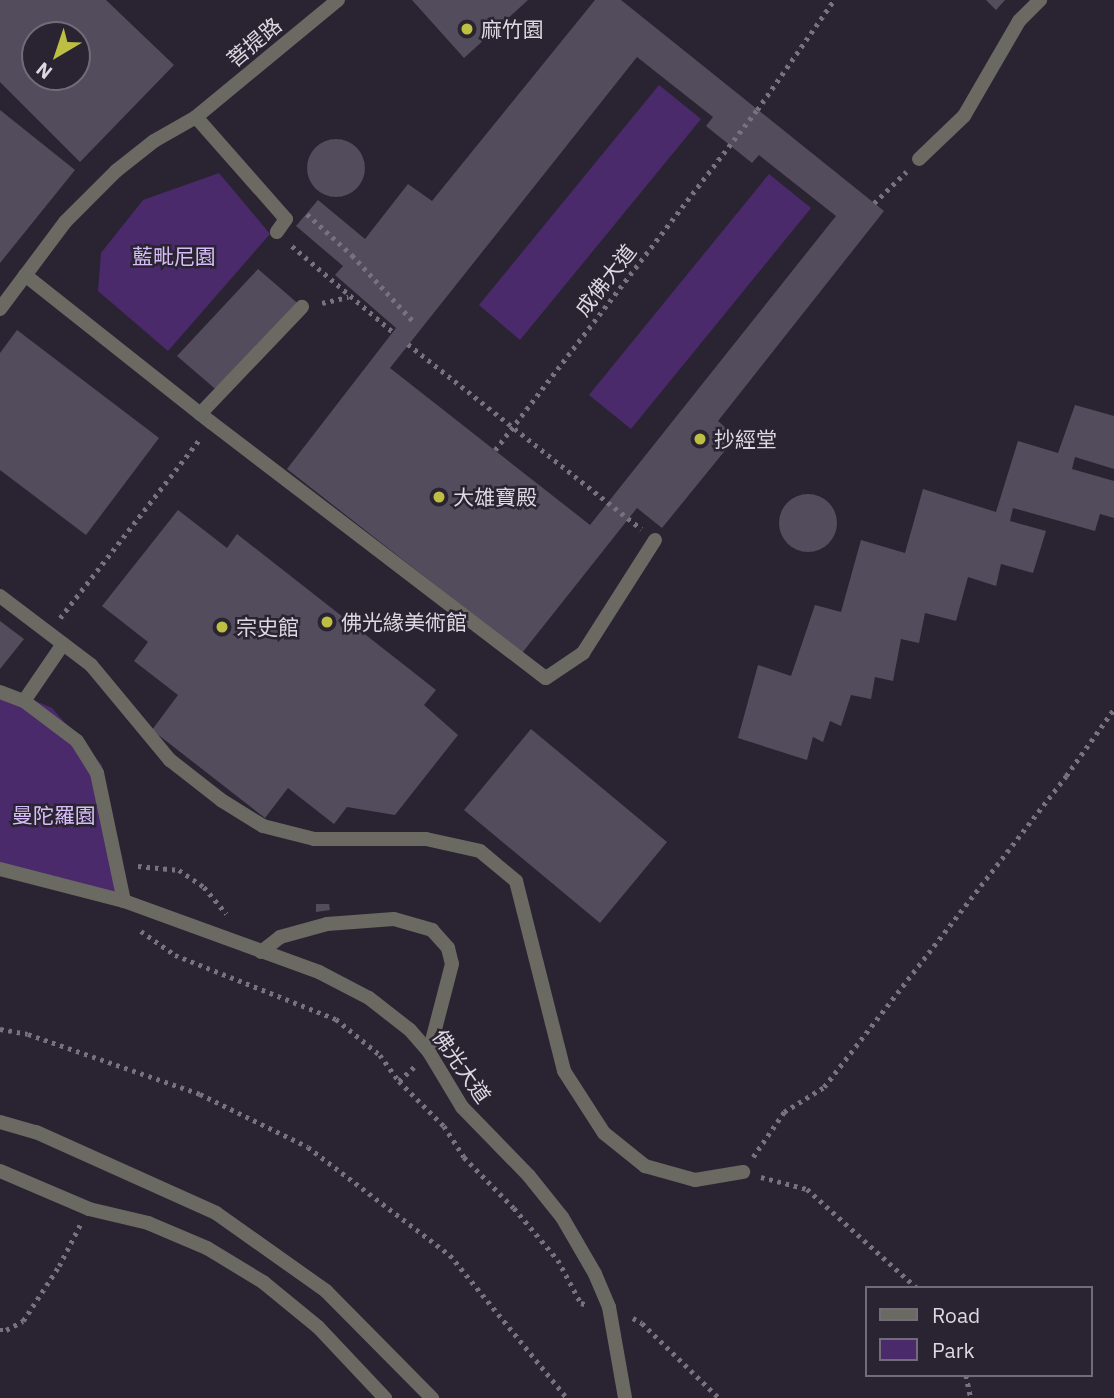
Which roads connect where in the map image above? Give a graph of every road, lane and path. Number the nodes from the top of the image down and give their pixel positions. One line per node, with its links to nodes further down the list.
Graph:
1 (338, 0): 4 (street, 菩提路)
2 (834, 0): 17 (path, 成佛大道)
3 (1040, 0): 5 (street)
4 (197, 117): 8 (street); 9 (street, 菩提路)
5 (919, 159): 6 (path)
6 (874, 203)
7 (306, 214): 13 (path)
8 (277, 232): 10 (path)
9 (25, 275): 12 (street, 菩提路); 16 (street)
10 (348, 297): 11 (path); 14 (path)
11 (302, 307): 16 (street)
12 (0, 309)
13 (413, 321)
14 (393, 332)
15 (408, 344): 17 (path)
16 (206, 418): 19 (street); 21 (path)
17 (512, 426): 18 (path, 成佛大道); 19 (path)
18 (495, 450)
19 (655, 540)
20 (0, 596): 21 (street)
21 (49, 632): 22 (street)
22 (63, 644): 24 (street); 35 (street)
23 (0, 692): 24 (street)
24 (24, 701): 26 (street)
25 (1114, 709): 35 (path)
26 (116, 864): 28 (street); 29 (path)
27 (0, 869): 28 (street, 佛光大道)
28 (124, 901): 29 (street, 佛光大道); 38 (path)
29 (239, 944): 30 (street, 佛光大道)
30 (261, 952): 32 (street, 佛光大道); 32 (street)
31 (0, 1029): 44 (path)
32 (429, 1052): 38 (street, 佛光大道)
33 (0, 1122): 43 (street)
34 (0, 1171): 36 (street)
35 (743, 1172): 37 (path)
36 (89, 1209): 39 (path); 42 (street)
37 (915, 1286)
38 (608, 1307): 45 (street, 佛光大道); 46 (path)
39 (3, 1330): 40 (path)
40 (0, 1339)
41 (966, 1377): 47 (path)
42 (386, 1398)
43 (432, 1398)
44 (568, 1398)
45 (625, 1398)
46 (719, 1398)
47 (971, 1398)

